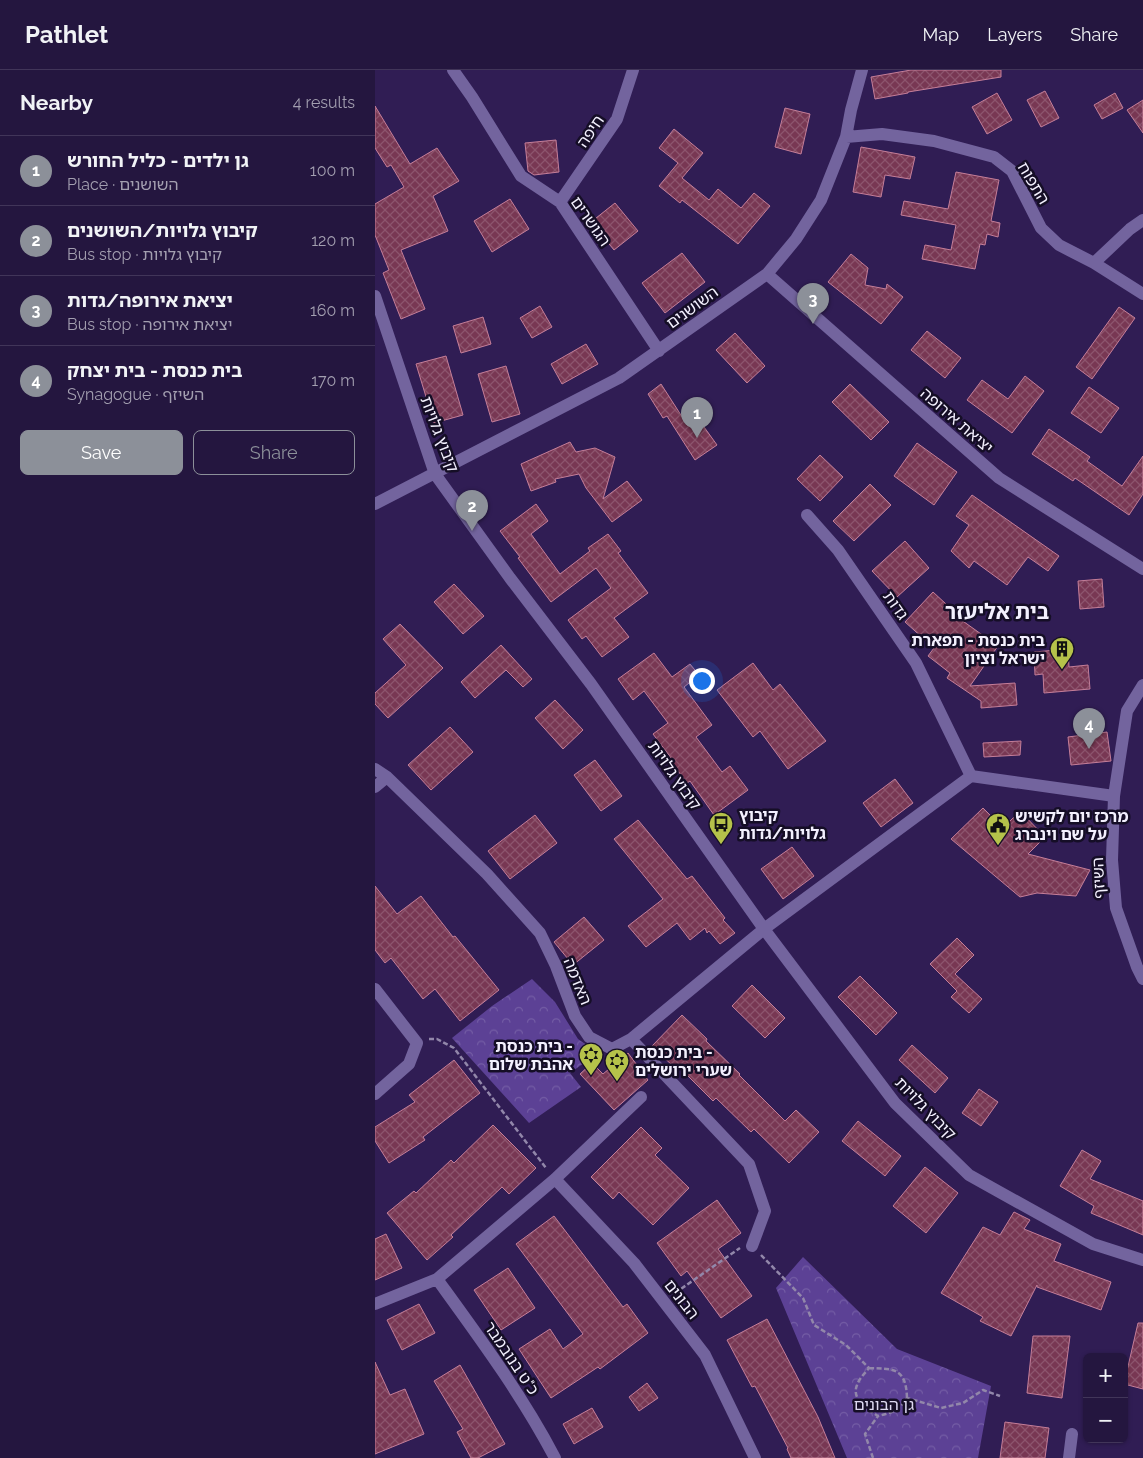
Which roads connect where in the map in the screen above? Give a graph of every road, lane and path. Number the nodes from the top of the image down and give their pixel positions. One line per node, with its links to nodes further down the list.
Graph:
1 (453, 70): 5 (street, הגושרים)
2 (633, 70): 5 (street, חיפה)
3 (863, 70): 4 (street, השושנים)
4 (846, 137): 7 (street, התפוח); 8 (street, השושנים)
5 (560, 202): 11 (street, הגושרים)
6 (1143, 220): 7 (street)
7 (1094, 263): 9 (street, התפוח)
8 (767, 274): 11 (street, השושנים); 15 (street, יציאת אירופה)
9 (1143, 294)
10 (375, 296): 12 (street, קיבוץ גלויות)
11 (659, 351): 12 (street, השושנים)
12 (435, 474): 13 (street, השושנים); 22 (street, קיבוץ גלויות)
13 (375, 504)
14 (807, 514): 18 (street, גדות)
15 (1143, 569)
16 (1143, 685): 21 (street, השיזף)
17 (375, 769): 19 (street)
18 (971, 776): 21 (street); 22 (street, האדמה)
19 (387, 777): 20 (street); 26 (street, האדמה)
20 (375, 787)
21 (1114, 796): 23 (street, השיזף)
22 (764, 929): 26 (street, האדמה); 31 (street, קיבוץ גלויות)
23 (1143, 979)
24 (375, 989): 25 (street)
25 (414, 1039): 27 (street); 29 (path)
26 (631, 1039): 30 (street)
27 (375, 1094)
28 (641, 1097): 29 (street)
29 (555, 1180): 32 (street); 33 (street, הבונים)
30 (752, 1246): 33 (path); 35 (path)
31 (1143, 1260)
32 (437, 1279): 34 (street); 40 (street, כ"ט בנובמבר)
33 (663, 1301): 41 (street, הבונים)
34 (375, 1304)
35 (869, 1368): 37 (path); 38 (path)
36 (1000, 1396): 37 (path)
37 (907, 1398): 38 (path)
38 (878, 1416): 42 (path)
39 (1072, 1434): 43 (street)
40 (555, 1458)
41 (755, 1458)
42 (873, 1458)
43 (1069, 1458)

